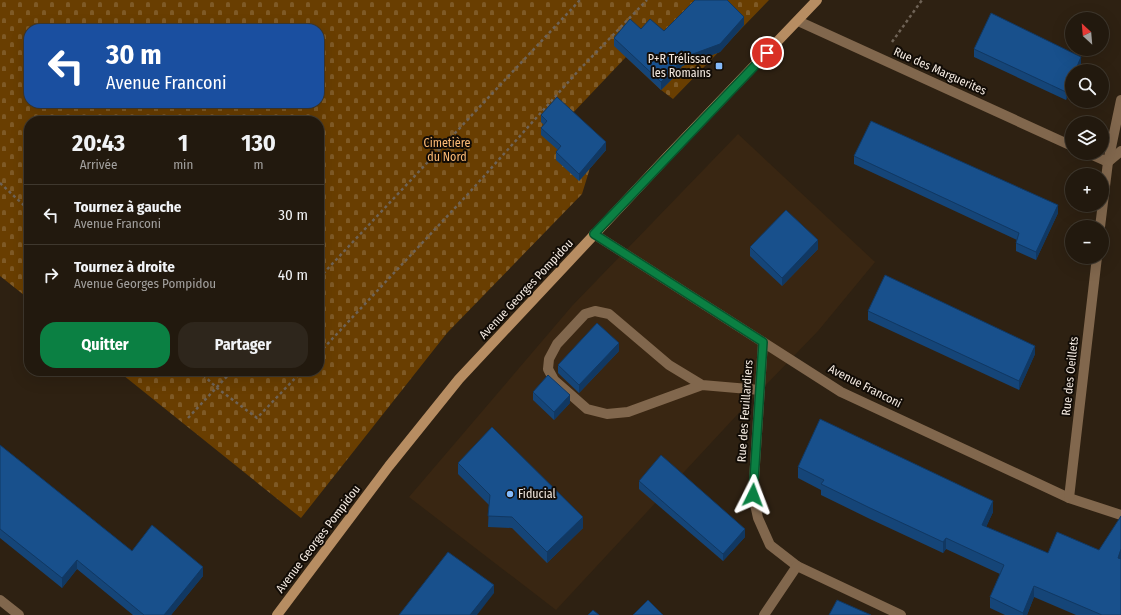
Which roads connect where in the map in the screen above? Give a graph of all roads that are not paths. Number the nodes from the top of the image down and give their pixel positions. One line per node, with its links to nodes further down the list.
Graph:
1 (817, 0): 2 (main road, Avenue Georges Pompidou)
2 (798, 21): 4 (street, Rue des Marguerites); 9 (main road, Avenue Georges Pompidou)
3 (1121, 100): 7 (street)
4 (1065, 143)
5 (1121, 151): 7 (street)
6 (1104, 160): 7 (street)
7 (1108, 162): 8 (street)
8 (1101, 220)
9 (594, 234): 11 (street, Avenue Franconi); 19 (main road, Avenue Georges Pompidou)
10 (1096, 264): 14 (street, Rue des Oeillets)
11 (763, 342): 13 (street, Rue des Feuillardiers); 14 (street, Avenue Franconi)
12 (702, 385): 12 (street); 13 (street)
13 (760, 390): 16 (street, Rue des Feuillardiers)
14 (1069, 498): 15 (street, Avenue Franconi)
15 (1121, 515)
16 (796, 566): 20 (street); 21 (street, Rue des Feuillardiers)
17 (0, 600): 18 (street)
18 (19, 615)
19 (277, 615)
20 (764, 615)
21 (901, 615)

